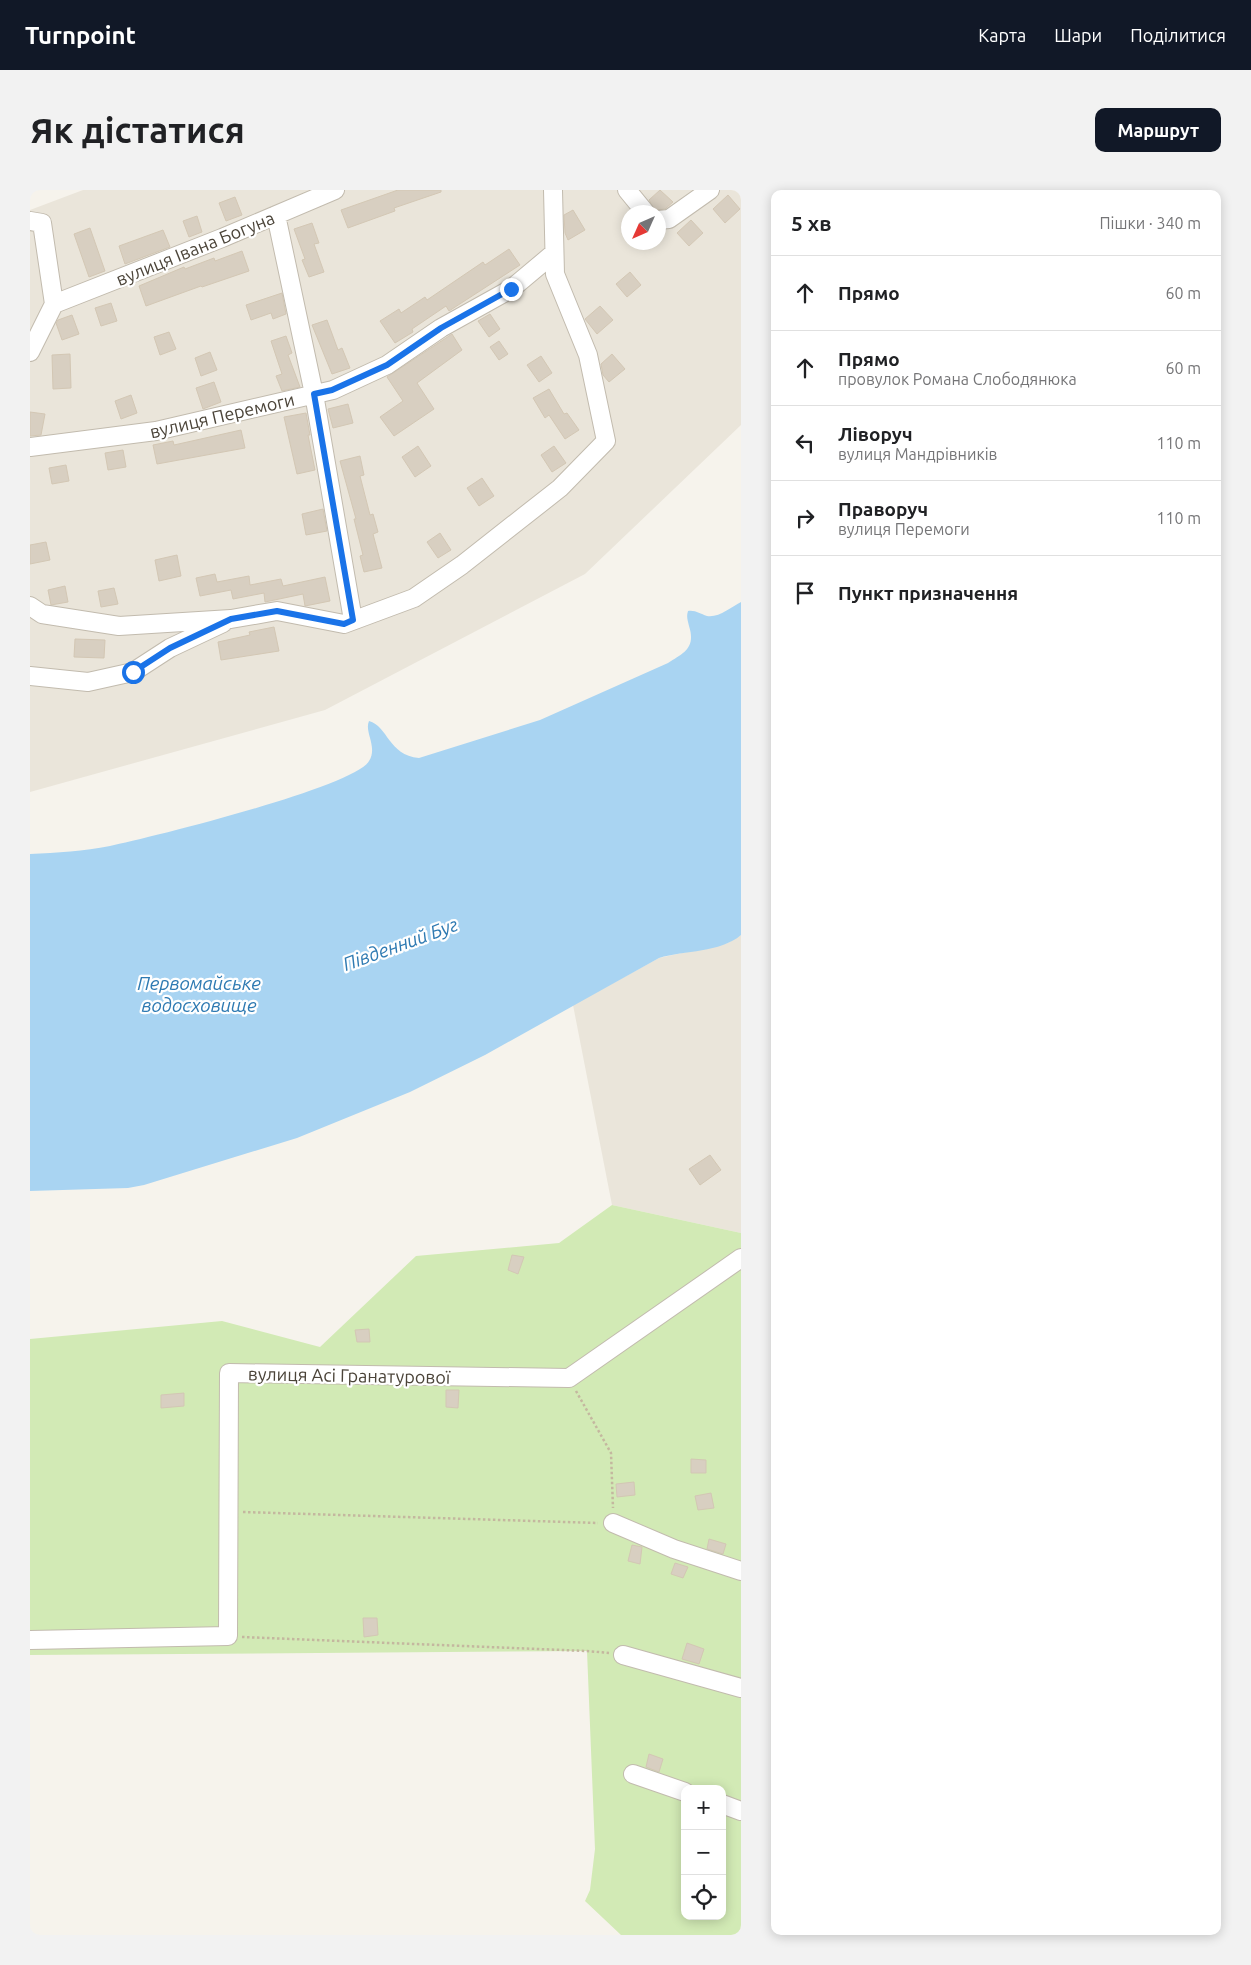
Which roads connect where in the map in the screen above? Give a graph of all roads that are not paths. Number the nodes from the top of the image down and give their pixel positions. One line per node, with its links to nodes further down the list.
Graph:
1 (335, 190): 6 (street, вулиця Івана Богуна)
2 (553, 190): 9 (street)
3 (627, 190): 5 (street)
4 (710, 190): 7 (street)
5 (639, 205)
6 (276, 215): 10 (street, вулиця Івана Богуна); 12 (street)
7 (666, 219)
8 (36, 222): 10 (street)
9 (554, 253): 12 (street, вулиця Перемоги); 16 (street)
10 (54, 304): 11 (street)
11 (30, 352)
12 (314, 394): 13 (street, вулиця Перемоги); 16 (street)
13 (30, 447)
14 (30, 606): 15 (street)
15 (231, 619): 16 (street); 17 (street)
16 (353, 620)
17 (30, 676)
18 (741, 1258): 21 (street, вулиця Асі Гранатурової)
19 (613, 1523): 20 (street)
20 (741, 1570)
21 (30, 1640)
22 (622, 1655): 23 (street)
23 (741, 1688)
24 (633, 1774): 25 (street)
25 (681, 1791)
26 (726, 1805): 27 (street)
27 (741, 1811)

